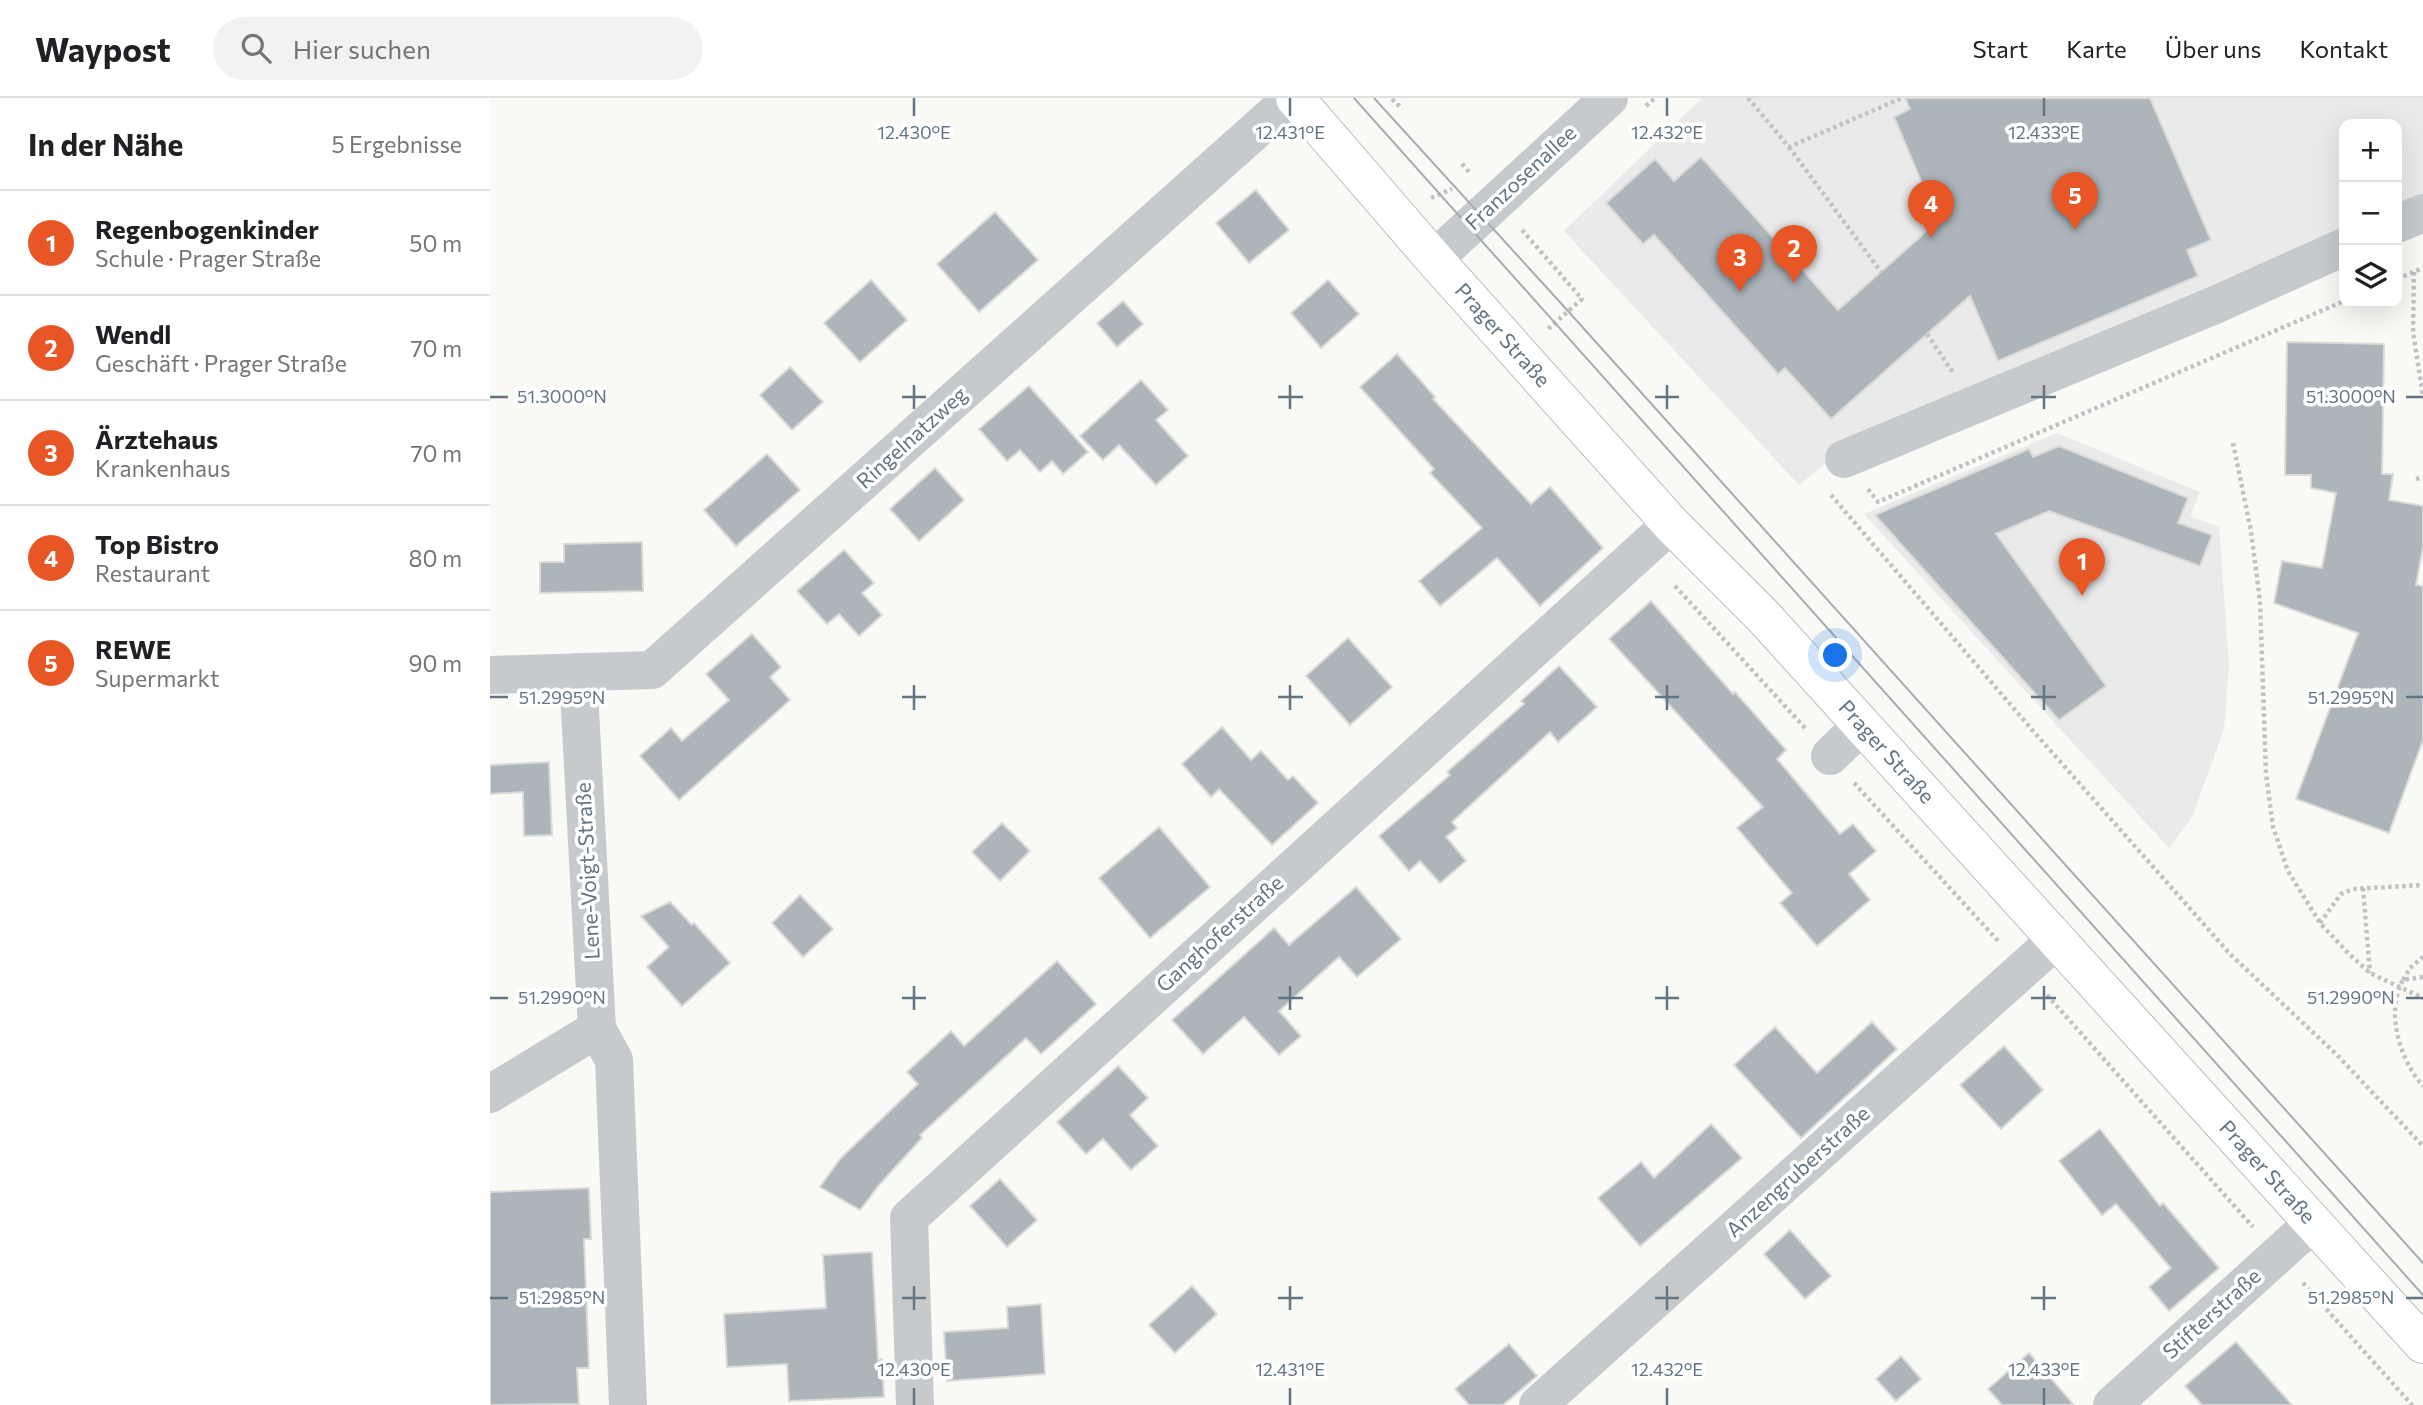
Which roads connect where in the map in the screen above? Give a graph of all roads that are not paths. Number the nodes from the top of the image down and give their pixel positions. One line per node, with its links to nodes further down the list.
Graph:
1 (1293, 98): 6 (main road, Prager Straße); 9 (street, Ringelnatzweg)
2 (1609, 98): 6 (street, Franzosenallee)
3 (2423, 213): 4 (street)
4 (2402, 222)
5 (2339, 249): 7 (street)
6 (1434, 259): 8 (main road, Prager Straße)
7 (1844, 459)
8 (1671, 524): 11 (main road, Prager Straße); 19 (street, Ganghoferstraße)
9 (578, 672): 10 (street, Ringelnatzweg); 14 (street, Lene-Voigt-Straße)
10 (490, 675)
11 (1863, 725): 12 (street); 13 (main road, Prager Straße)
12 (1830, 756)
13 (2057, 939): 16 (main road, Prager Straße); 20 (street, Anzengruberstraße)
14 (597, 1029): 15 (street); 18 (street)
15 (490, 1094)
16 (2313, 1223): 17 (main road, Prager Straße); 21 (street, Stifterstraße)
17 (2423, 1344)
18 (628, 1405)
19 (915, 1405)
20 (1538, 1405)
21 (2112, 1405)

